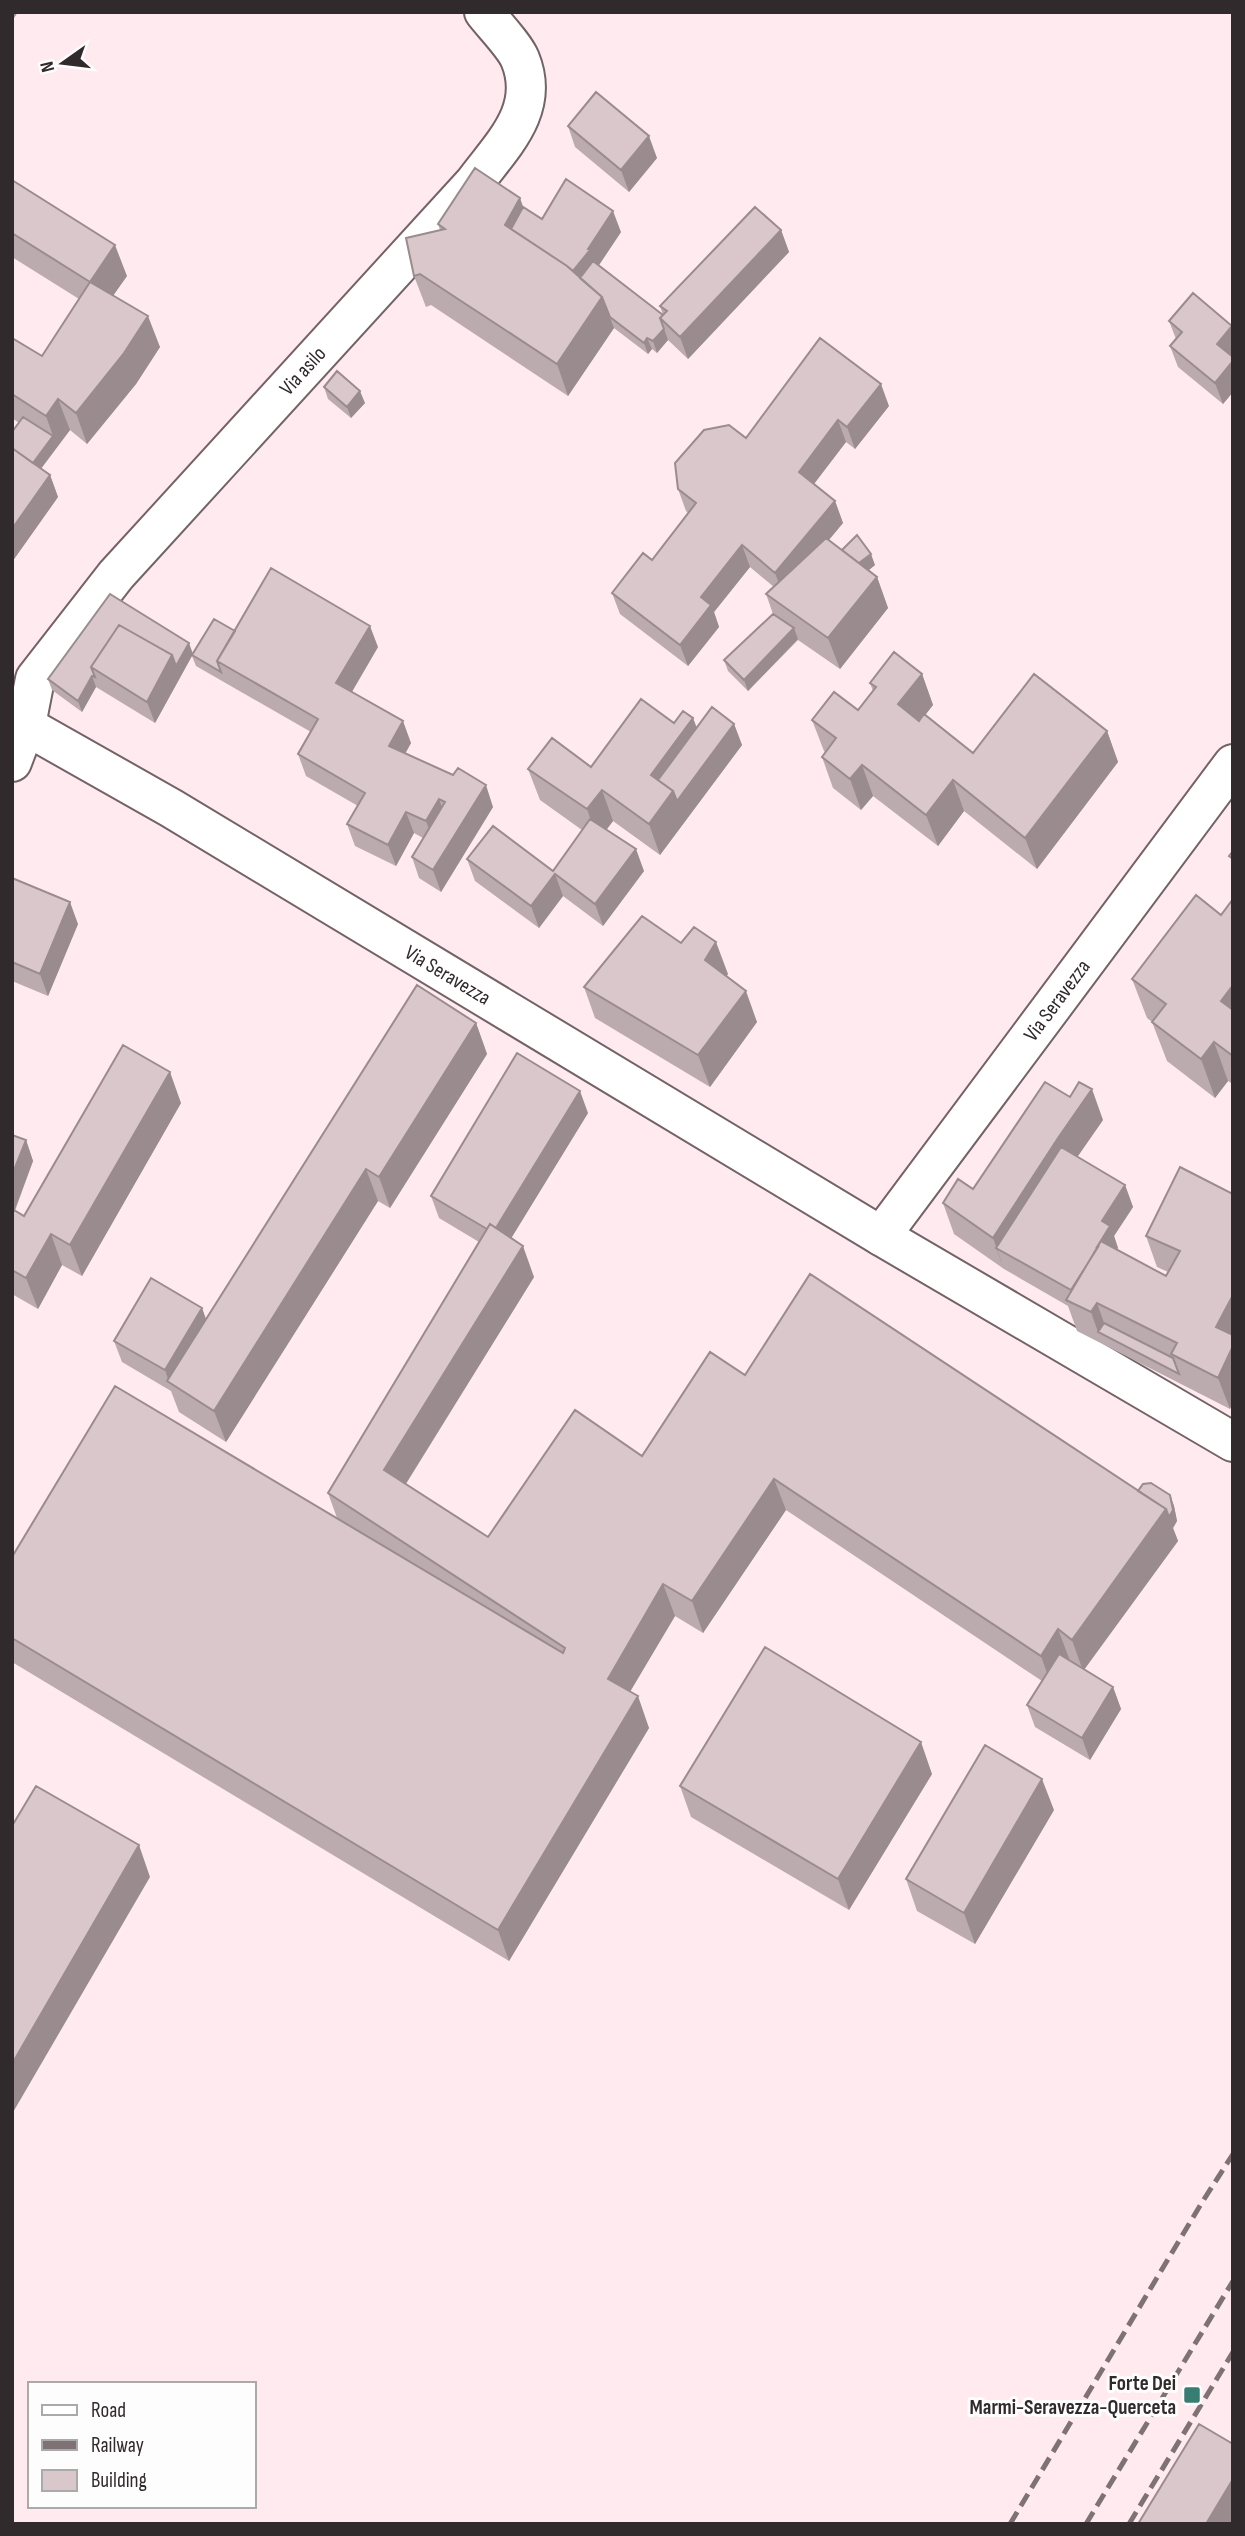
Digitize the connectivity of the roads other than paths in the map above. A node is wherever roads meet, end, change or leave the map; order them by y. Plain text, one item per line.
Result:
1 (484, 12) edge
2 (19, 722) edge
3 (12, 762) edge
4 (1233, 764) edge
5 (881, 1236) junction
6 (1233, 1442) edge

1 - 2 street, Via asilo
2 - 3 street, Via asilo
2 - 5 street, Via Seravezza
4 - 5 street, Via Seravezza
5 - 6 street, Via Seravezza

